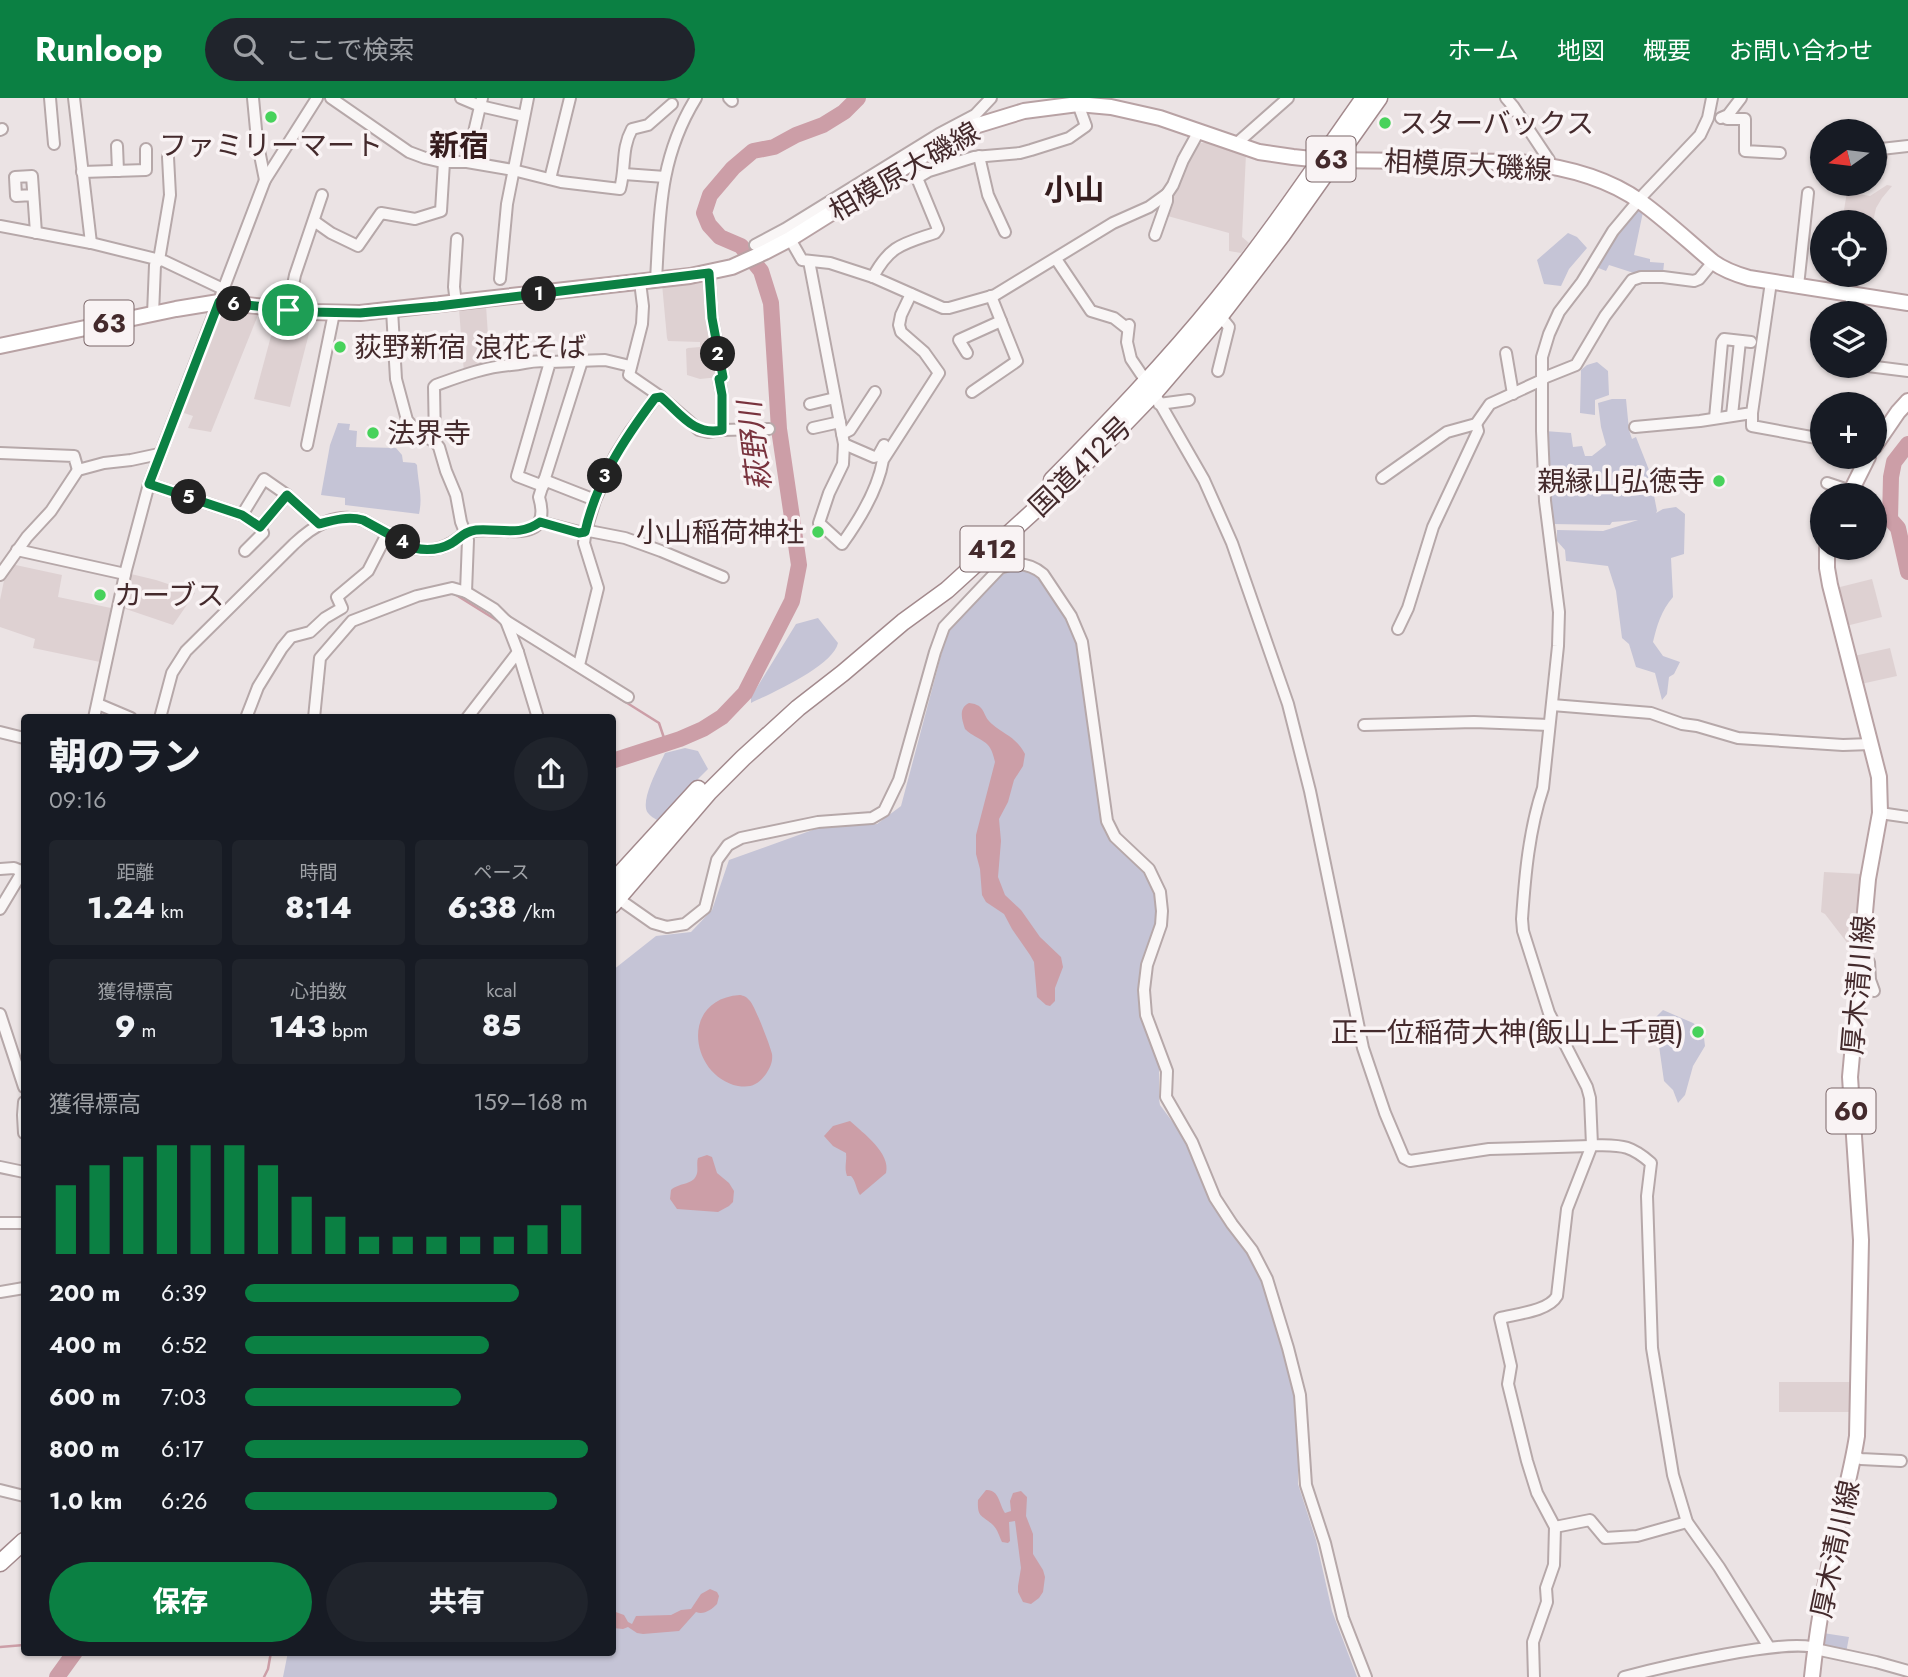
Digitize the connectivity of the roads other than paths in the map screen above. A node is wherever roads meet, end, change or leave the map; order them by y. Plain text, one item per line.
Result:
1 (50, 98) edge
2 (74, 98) edge
3 (253, 98) edge
4 (317, 98) edge
5 (331, 98) edge
6 (461, 98) edge
7 (528, 98) edge
8 (570, 98) edge
9 (696, 98) edge
10 (990, 98) edge
11 (1288, 98) edge
12 (1364, 98) edge
13 (1379, 98) edge
14 (1506, 98) edge
15 (1712, 98) edge
16 (1741, 98) edge
17 (669, 101) edge
18 (481, 102) edge
19 (1073, 102) edge
20 (686, 115) junction
21 (524, 116) junction
22 (1725, 117) junction
23 (1708, 118) junction
24 (1199, 131) junction
25 (941, 139) junction
26 (54, 144) dead end
27 (1236, 144) junction
28 (1908, 146) edge
29 (1887, 148) edge
30 (115, 151) dead end
31 (1780, 153) dead end
32 (147, 154) dead end
33 (979, 156) junction
34 (168, 157) dead end
35 (1329, 159) junction
36 (444, 162) junction
37 (467, 162) junction
38 (953, 162) junction
39 (1550, 165) junction
40 (513, 170) junction
41 (118, 171) junction
42 (82, 172) junction
43 (624, 174) junction
44 (665, 177) junction
45 (550, 179) junction
46 (265, 180) junction
47 (1808, 193) dead end
48 (1167, 194) junction
49 (33, 195) dead end
50 (322, 195) dead end
51 (1640, 201) junction
52 (314, 221) junction
53 (0, 226) edge
54 (1005, 232) dead end
55 (36, 233) junction
56 (1155, 235) dead end
57 (790, 239) junction
58 (91, 243) junction
59 (454, 243) dead end
60 (760, 248) junction
61 (1056, 259) junction
62 (159, 260) junction
63 (809, 261) junction
64 (1713, 262) junction
65 (709, 273) junction
66 (873, 277) junction
67 (500, 279) dead end
68 (656, 280) junction
69 (640, 282) junction
70 (1771, 282) junction
71 (1798, 286) junction
72 (1852, 294) junction
73 (911, 295) junction
74 (221, 296) junction
75 (991, 296) junction
76 (1851, 301) edge
77 (456, 303) junction
78 (1908, 303) edge
79 (288, 310) junction
80 (392, 310) junction
81 (334, 313) junction
82 (153, 314) junction
83 (1220, 316) junction
84 (1001, 321) junction
85 (0, 346) edge
86 (1506, 353) dead end
87 (967, 354) dead end
88 (582, 361) junction
89 (550, 362) junction
90 (630, 366) junction
91 (1887, 369) edge
92 (1218, 371) dead end
93 (1908, 372) edge
94 (1542, 380) junction
95 (875, 392) dead end
96 (972, 392) dead end
97 (1153, 393) junction
98 (1513, 394) junction
99 (661, 397) junction
100 (835, 398) junction
101 (1189, 400) dead end
102 (1908, 401) edge
103 (810, 404) dead end
104 (1752, 413) junction
105 (1732, 415) junction
106 (1715, 418) junction
107 (1476, 424) junction
108 (897, 425) dead end
109 (1635, 427) dead end
110 (813, 428) dead end
111 (1887, 428) edge
112 (769, 429) dead end
113 (722, 430) junction
114 (842, 433) junction
115 (1810, 437) edge
116 (435, 442) junction
117 (307, 445) dead end
118 (0, 453) edge
119 (159, 454) junction
120 (78, 470) junction
121 (1382, 478) dead end
122 (543, 483) junction
123 (149, 484) junction
124 (287, 495) junction
125 (595, 500) junction
126 (242, 515) junction
127 (540, 522) junction
128 (319, 524) junction
129 (260, 527) junction
130 (585, 532) junction
131 (465, 533) junction
132 (387, 534) junction
133 (17, 550) junction
134 (245, 551) dead end
135 (1827, 560) edge
136 (125, 574) junction
137 (0, 575) edge
138 (723, 577) dead end
139 (466, 592) junction
140 (506, 621) junction
141 (1398, 629) dead end
142 (518, 652) junction
143 (579, 665) junction
144 (628, 697) dead end
145 (97, 705) junction
146 (1552, 705) junction
147 (95, 714) edge
148 (121, 714) edge
149 (161, 714) edge
150 (248, 714) edge
151 (314, 714) edge
152 (470, 714) edge
153 (537, 714) edge
154 (1364, 725) dead end
155 (1549, 725) junction
156 (0, 732) edge
157 (21, 737) edge
158 (1871, 744) junction
159 (1884, 813) junction
160 (1908, 817) edge
161 (0, 869) edge
162 (21, 869) edge
163 (21, 875) edge
164 (616, 892) edge
165 (616, 896) edge
166 (0, 909) edge
167 (1861, 957) junction
168 (1874, 989) dead end
169 (0, 1014) edge
170 (21, 1078) edge
171 (1591, 1146) junction
172 (0, 1167) edge
173 (21, 1171) edge
174 (0, 1223) edge
175 (21, 1223) edge
176 (21, 1288) edge
177 (0, 1292) edge
178 (1854, 1455) junction
179 (1901, 1461) dead end
180 (0, 1490) edge
181 (21, 1495) edge
182 (1687, 1522) junction
183 (1555, 1527) junction
184 (21, 1531) edge
185 (21, 1544) edge
186 (0, 1550) edge
187 (0, 1563) edge
188 (1769, 1647) junction
189 (1815, 1647) junction
190 (1908, 1671) edge
191 (1366, 1677) edge
192 (1534, 1677) edge
193 (1624, 1677) edge
194 (1812, 1677) edge

1 - 26 street
2 - 42 street
3 - 46 street
4 - 46 street
5 - 36 street
6 - 18 street
7 - 21 street
8 - 45 street
9 - 20 street
10 - 25 street
11 - 27 street
12 - 35 highway, 国道412号 / 412
13 - 35 highway, 国道412号 / 412
14 - 39 street
15 - 23 street
16 - 22 street
17 - 20 street
17 - 43 street
18 - 21 street
18 - 37 street
19 - 24 main road, 相模原大磯線 / 63
19 - 25 main road, 相模原大磯線 / 63
19 - 33 street
20 - 44 street
21 - 40 street
22 - 23 street
22 - 31 street
23 - 51 street
24 - 27 main road, 相模原大磯線 / 63
24 - 48 street
25 - 38 street
25 - 57 main road, 相模原大磯線 / 63
25 - 60 street
27 - 35 main road, 相模原大磯線 / 63
28 - 29 street
30 - 41 street
32 - 41 street
33 - 38 street
33 - 54 street
34 - 62 street
35 - 39 main road, 相模原大磯線 / 63
35 - 83 highway, 国道412号 / 412
35 - 97 highway, 国道412号 / 412
36 - 37 street
36 - 52 street
37 - 40 street
38 - 66 street
39 - 51 main road, 相模原大磯線 / 63
40 - 45 street
40 - 67 street
41 - 42 street
42 - 58 street
43 - 44 street
43 - 45 street
44 - 68 street
46 - 74 street
47 - 71 street
48 - 56 street
48 - 61 street
49 - 55 street
50 - 52 street
51 - 64 main road, 相模原大磯線 / 63
51 - 94 street
52 - 79 street
53 - 55 street
55 - 58 street
57 - 60 main road, 相模原大磯線 / 63
57 - 63 street
58 - 62 street
59 - 77 street
60 - 65 main road, 相模原大磯線 / 63
61 - 75 street
61 - 97 street
62 - 74 street
62 - 82 street
63 - 66 street
63 - 100 street
64 - 70 main road, 相模原大磯線 / 63
64 - 94 street
65 - 68 main road, 相模原大磯線 / 63
65 - 113 street
66 - 73 street
68 - 69 main road, 相模原大磯線 / 63
69 - 77 main road, 相模原大磯線 / 63
69 - 90 street
70 - 71 main road, 相模原大磯線 / 63
70 - 104 street
71 - 72 main road, 相模原大磯線 / 63
72 - 76 street
72 - 78 main road, 相模原大磯線 / 63
73 - 75 street
73 - 114 street
74 - 79 main road, 相模原大磯線 / 63
74 - 82 main road, 相模原大磯線 / 63
74 - 119 street
75 - 84 street
77 - 80 main road, 相模原大磯線 / 63
79 - 81 main road, 相模原大磯線 / 63
80 - 81 main road, 相模原大磯線 / 63
80 - 116 street
81 - 117 street
82 - 85 main road, 相模原大磯線 / 63
83 - 92 street
83 - 97 highway, 国道412号 / 412
84 - 87 street
84 - 96 street
86 - 98 street
88 - 89 street
88 - 90 street
88 - 122 street
89 - 116 street
89 - 122 street
90 - 99 street
91 - 93 street
94 - 98 street
94 - 146 street
95 - 114 street
97 - 101 street
97 - 164 highway, 国道412号 / 412
97 - 171 street
98 - 107 street
99 - 113 street
99 - 125 street
100 - 103 street
100 - 114 street
102 - 111 main road
104 - 105 street
104 - 115 street
105 - 106 street
105 - 106 street
106 - 109 street
107 - 121 street
107 - 141 street
108 - 114 street
110 - 114 street
112 - 113 street
116 - 131 street
118 - 120 street
119 - 120 street
119 - 123 street
120 - 133 street
122 - 125 street
122 - 127 street
123 - 126 street
123 - 136 street
124 - 126 street
124 - 128 street
124 - 129 street
125 - 130 street
126 - 129 street
127 - 130 street
127 - 131 street
128 - 132 street
128 - 149 street
129 - 134 street
130 - 138 street
130 - 143 street
131 - 132 street
131 - 139 street
132 - 150 street
133 - 136 street
133 - 137 street
135 - 158 main road, 厚木清川線 / 60
136 - 145 street
139 - 140 street
139 - 151 street
140 - 142 street
140 - 143 street
142 - 152 street
142 - 153 street
143 - 144 street
145 - 147 street
145 - 148 street
146 - 155 street
146 - 158 street
154 - 155 street
155 - 171 street
156 - 157 street
158 - 159 main road, 厚木清川線 / 60
159 - 160 street
159 - 167 main road, 厚木清川線 / 60
161 - 162 street
163 - 166 street
165 - 191 street
167 - 168 street
167 - 178 main road, 厚木清川線 / 60
169 - 170 street
171 - 182 street
171 - 183 street
172 - 173 street
174 - 175 street
176 - 177 street
178 - 179 street
178 - 189 main road, 厚木清川線 / 60
180 - 181 street
182 - 183 street
182 - 188 street
183 - 192 street
184 - 186 highway
185 - 187 highway
188 - 189 street
188 - 193 street
189 - 190 street
189 - 194 main road, 厚木清川線 / 60

